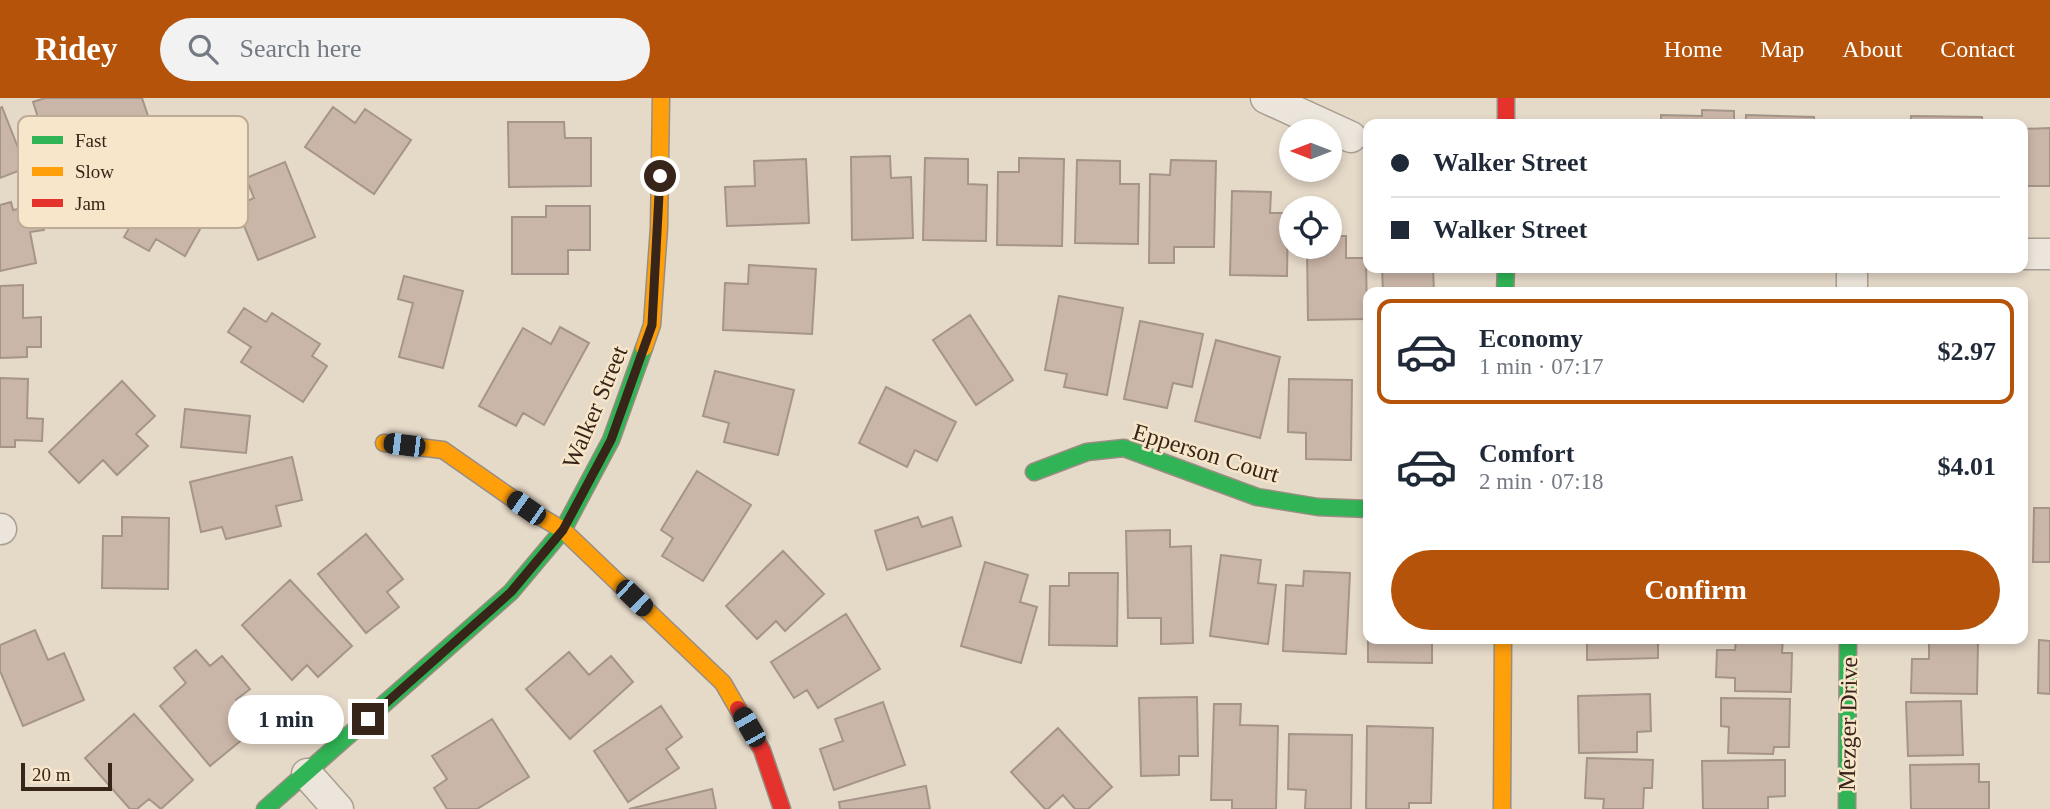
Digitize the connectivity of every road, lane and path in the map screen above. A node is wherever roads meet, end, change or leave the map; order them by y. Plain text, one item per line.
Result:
1 (661, 98) edge
2 (1266, 98) edge
3 (1506, 98) edge
4 (1506, 119) edge
5 (1351, 136) dead end
6 (2028, 254) edge
7 (2050, 254) edge
8 (384, 443) dead end
9 (1034, 472) dead end
10 (1363, 509) edge
11 (563, 530) junction
12 (1503, 644) edge
13 (1848, 644) edge
14 (307, 774) junction
15 (265, 809) edge
16 (338, 809) edge
17 (782, 809) edge
18 (1502, 809) edge
19 (1847, 809) edge

1 - 11 street, Walker Street
2 - 5 street
3 - 4 street
6 - 7 street
8 - 11 street
9 - 10 street, Epperson Court
11 - 14 street, Walker Street
11 - 17 street
12 - 18 street
13 - 19 street, Mezger Drive
14 - 15 street, Walker Street
14 - 16 street

